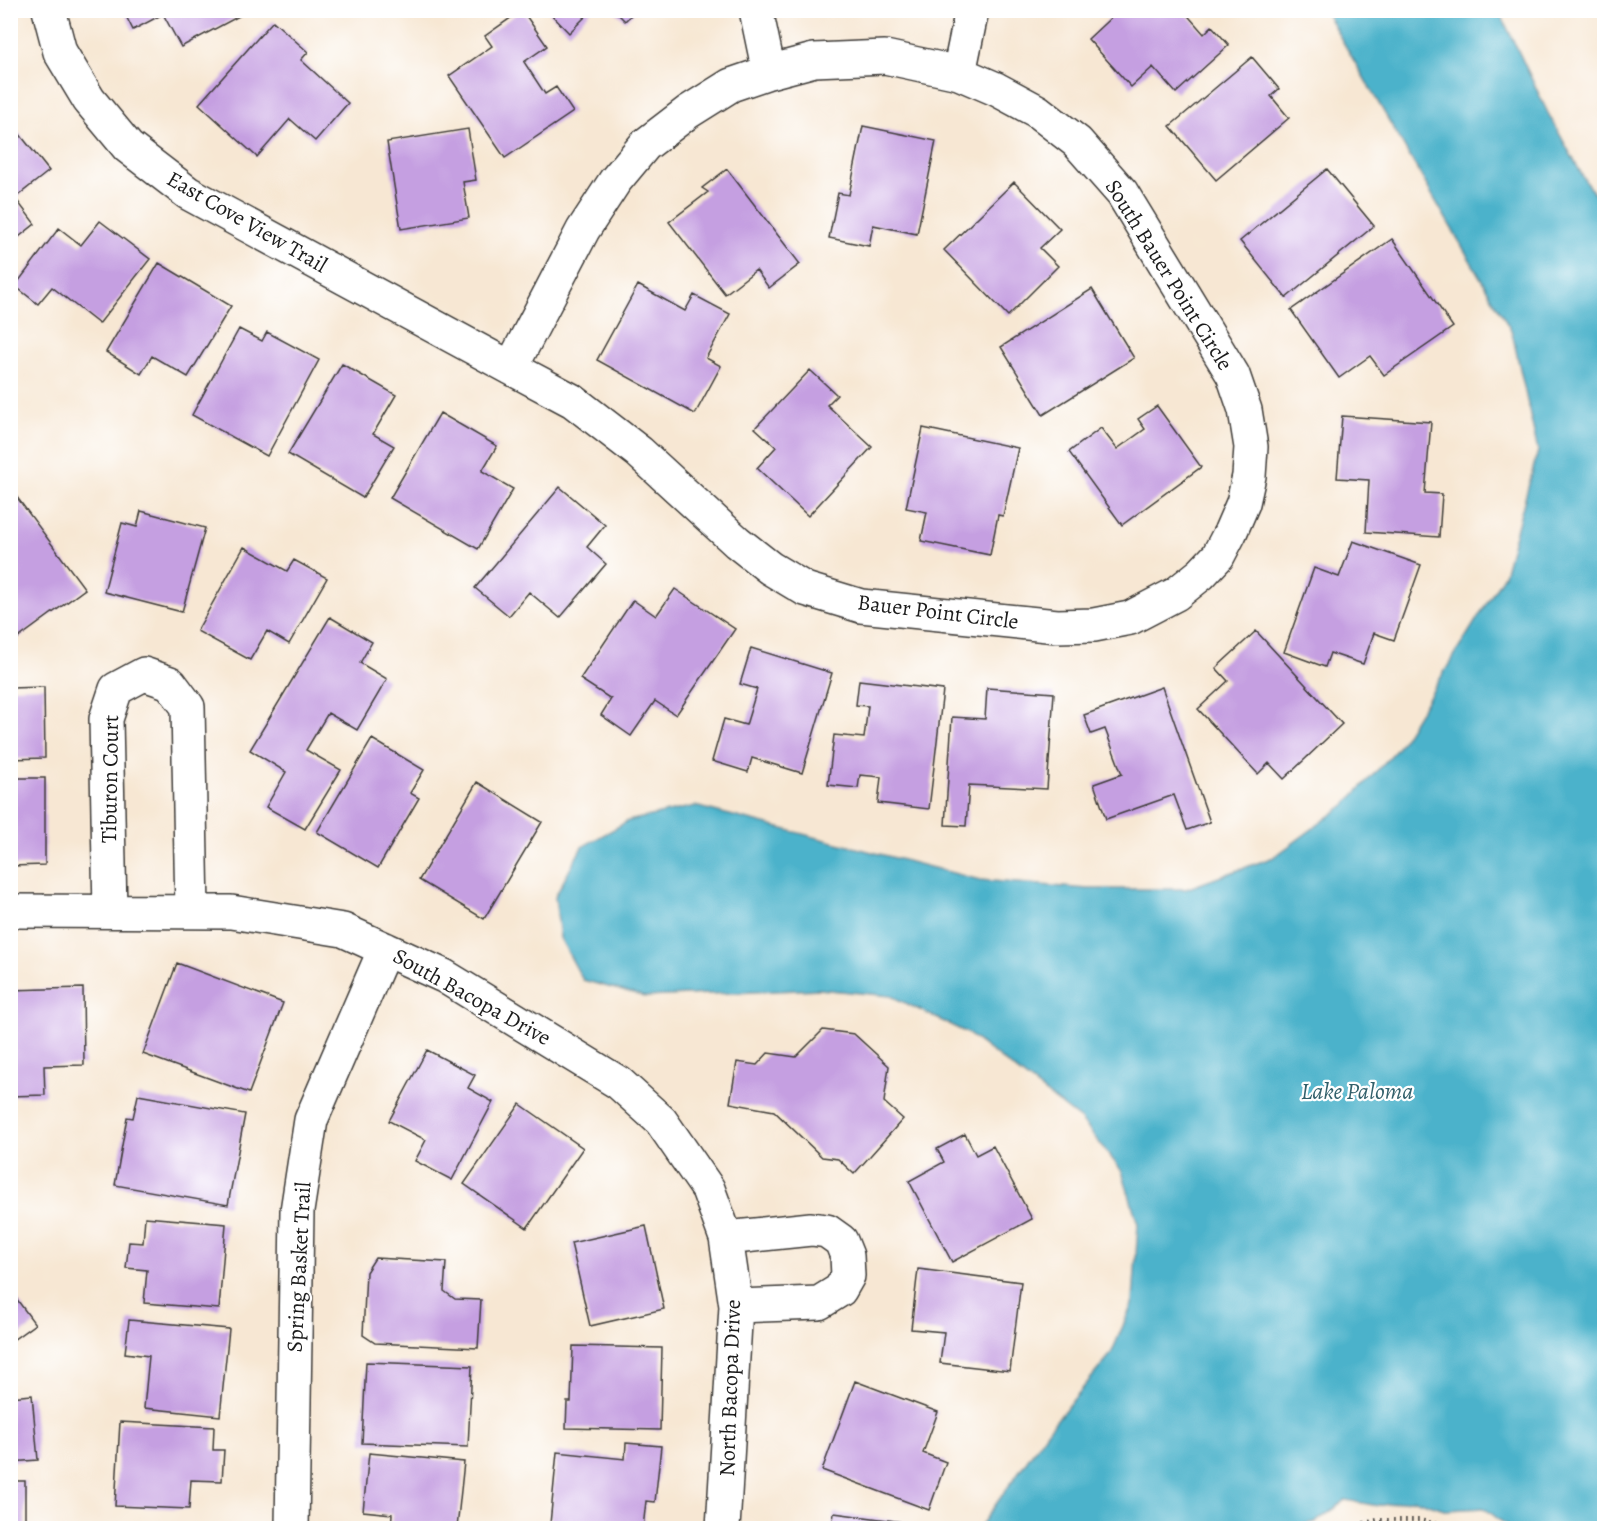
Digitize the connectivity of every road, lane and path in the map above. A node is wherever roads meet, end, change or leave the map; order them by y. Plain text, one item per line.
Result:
1 (49, 10) edge
2 (756, 10) edge
3 (972, 10) edge
4 (769, 72) junction
5 (959, 73) junction
6 (511, 368) junction
7 (1243, 503) joint
8 (10, 911) edge
9 (110, 911) junction
10 (192, 911) junction
11 (385, 949) junction
12 (661, 1121) joint
13 (726, 1238) junction
14 (736, 1306) junction
15 (292, 1528) edge
16 (723, 1528) edge
17 (1340, 1528) edge
18 (1460, 1528) edge

1 - 6 street, East Cove View Trail
2 - 4 street
3 - 5 street
4 - 5 street, South Bauer Point Circle
4 - 6 street, South Bauer Point Circle
5 - 7 street, South Bauer Point Circle
6 - 7 street, Bauer Point Circle
8 - 9 street, South Bacopa Drive
9 - 10 street, South Bacopa Drive
9 - 10 street, Tiburon Court
10 - 11 street, South Bacopa Drive
11 - 12 street, South Bacopa Drive
11 - 15 street, Spring Basket Trail
12 - 13 street, North Bacopa Drive
13 - 14 street, North Bacopa Drive
13 - 14 street
14 - 16 street, North Bacopa Drive
17 - 18 path

